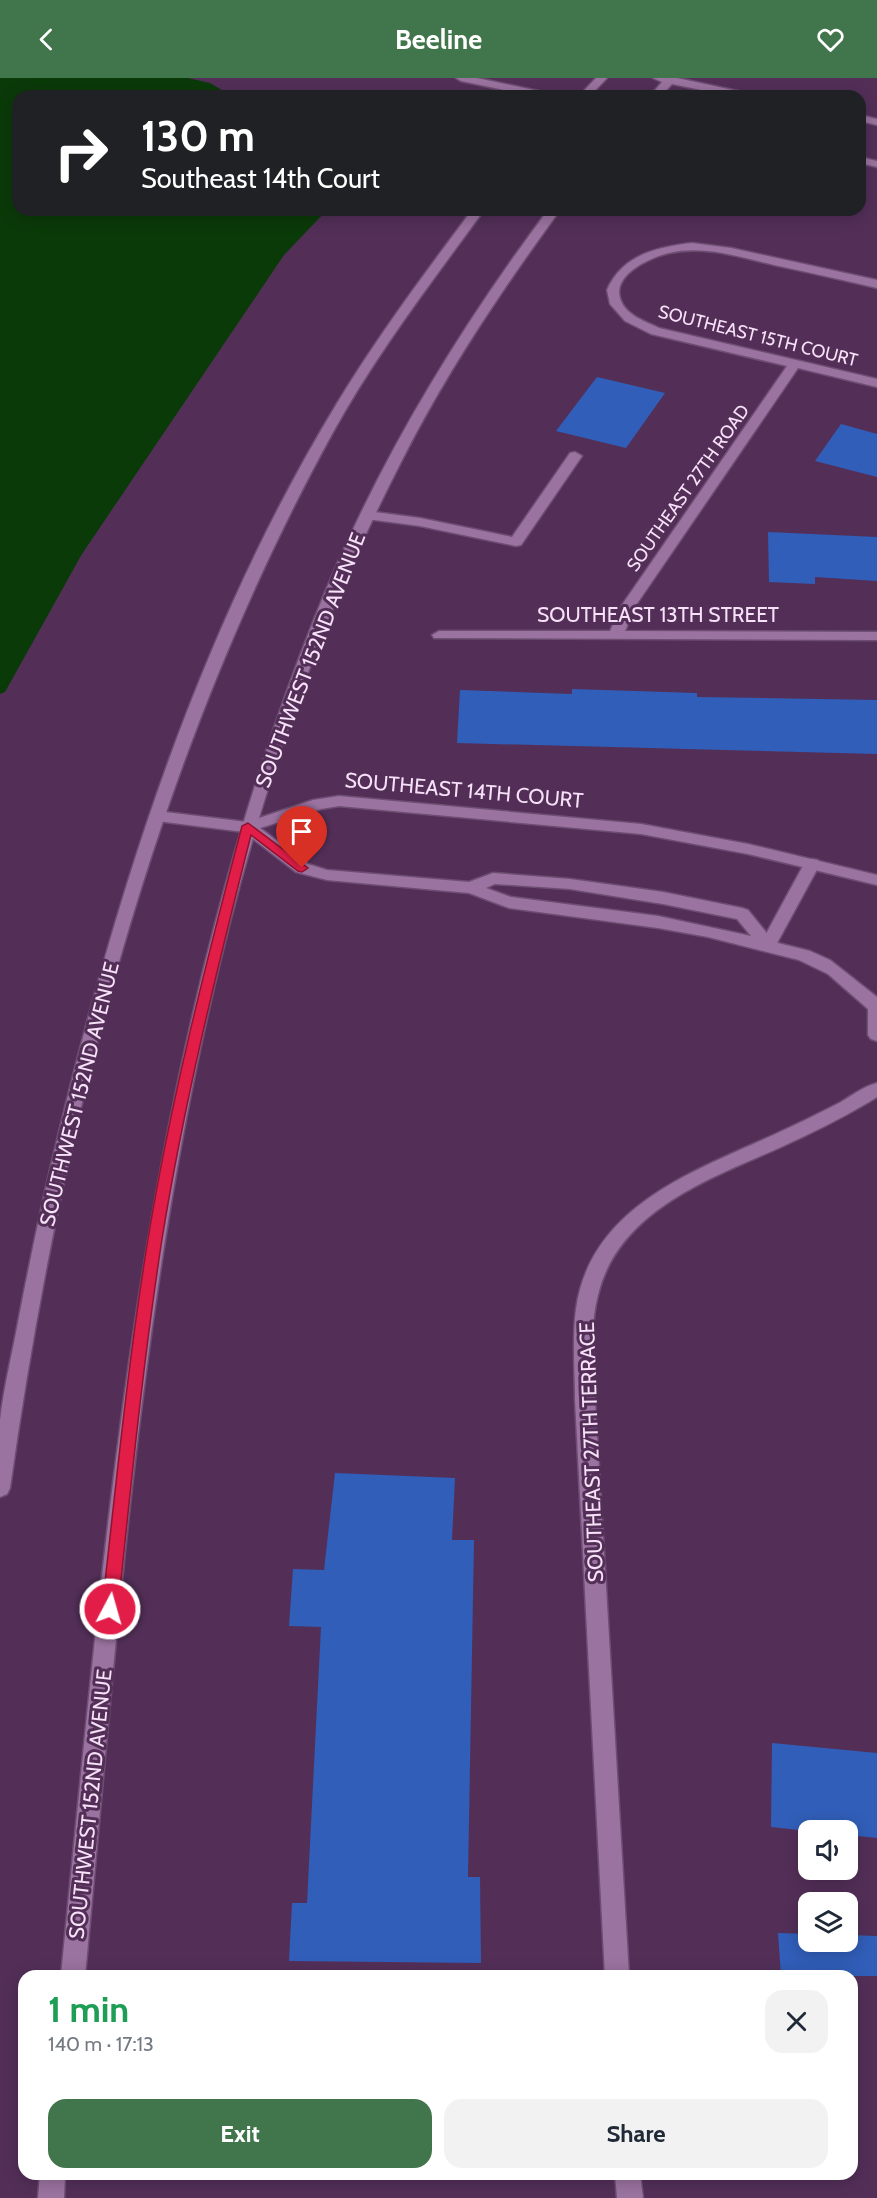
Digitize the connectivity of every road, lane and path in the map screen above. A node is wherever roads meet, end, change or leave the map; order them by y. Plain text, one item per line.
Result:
1 (461, 78) edge
2 (602, 78) edge
3 (658, 78) edge
4 (671, 79) edge
5 (519, 90) edge
6 (590, 90) edge
7 (661, 90) edge
8 (720, 90) edge
9 (474, 216) edge
10 (550, 216) edge
11 (877, 284) edge
12 (795, 364) junction
13 (877, 383) edge
14 (575, 456) dead end
15 (367, 514) junction
16 (439, 635) dead end
17 (616, 635) junction
18 (877, 636) edge
19 (157, 816) junction
20 (248, 826) junction
21 (812, 864) junction
22 (877, 880) edge
23 (471, 888) junction
24 (768, 945) junction
25 (877, 1005) edge
26 (877, 1035) edge
27 (877, 1089) edge
28 (0, 1488) edge
29 (74, 1970) edge
30 (617, 1970) edge
31 (52, 2180) edge
32 (628, 2180) edge
33 (51, 2198) edge
34 (630, 2198) edge

1 - 5 street
2 - 6 street
3 - 4 street
4 - 7 street
4 - 8 street
9 - 19 street, SOUTHWEST 152ND AVENUE
10 - 15 street, SOUTHWEST 152ND AVENUE
11 - 12 street, SOUTHEAST 15TH COURT
12 - 13 street, SOUTHEAST 15TH COURT
12 - 17 street, SOUTHEAST 27TH ROAD
14 - 15 street
15 - 20 street, SOUTHWEST 152ND AVENUE
16 - 17 street, SOUTHEAST 13TH STREET
17 - 18 street, SOUTHEAST 13TH STREET
19 - 20 street
19 - 28 street, SOUTHWEST 152ND AVENUE
20 - 21 street, SOUTHEAST 14TH COURT
20 - 23 street
20 - 29 street, SOUTHWEST 152ND AVENUE
21 - 22 street, SOUTHEAST 14TH COURT
21 - 24 street
23 - 24 street
23 - 24 street
24 - 25 street
25 - 26 street
27 - 30 street, SOUTHEAST 27TH TERRACE
31 - 33 street
32 - 34 street

